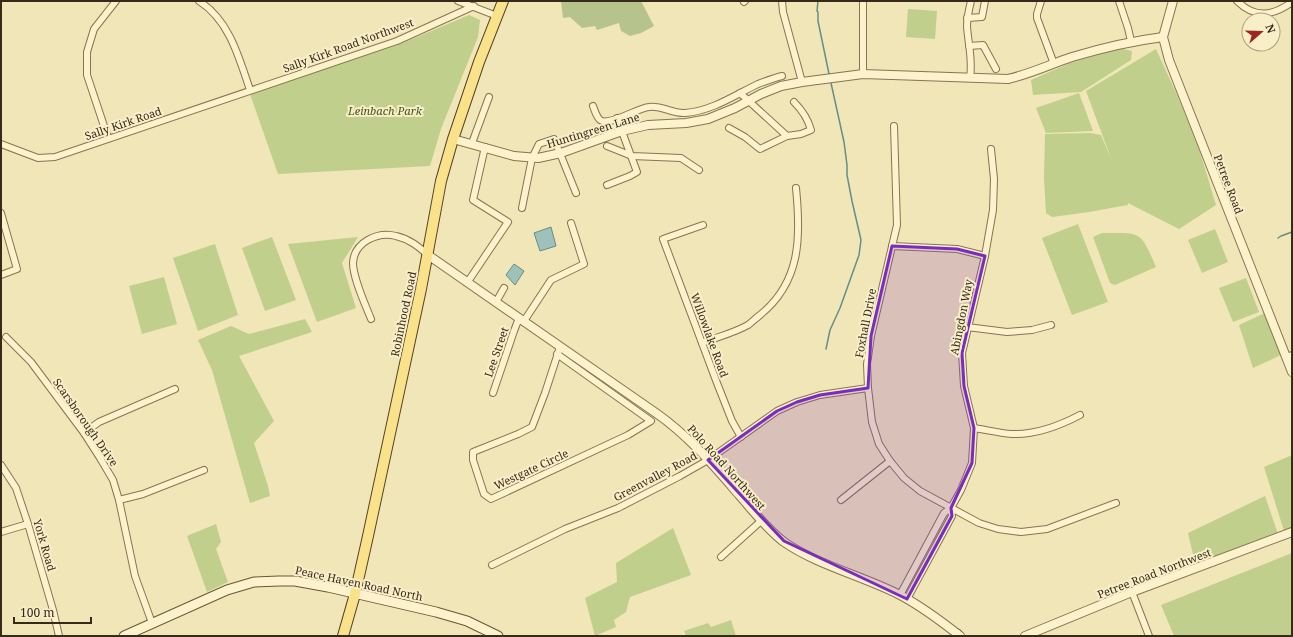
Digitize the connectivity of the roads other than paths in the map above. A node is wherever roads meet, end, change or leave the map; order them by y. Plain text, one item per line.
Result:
1 (116, 1) edge
2 (199, 1) edge
3 (458, 1) edge
4 (503, 1) edge
5 (782, 1) edge
6 (863, 1) edge
7 (971, 1) edge
8 (985, 1) edge
9 (1041, 1) edge
10 (1119, 1) edge
11 (1172, 1) edge
12 (1237, 1) edge
13 (1292, 2) edge
14 (474, 6) junction
15 (497, 16) junction
16 (967, 18) junction
17 (1163, 37) junction
18 (1131, 41) junction
19 (969, 46) junction
20 (1054, 64) junction
21 (996, 69) dead end
22 (863, 74) junction
23 (782, 76) dead end
24 (970, 77) junction
25 (802, 82) junction
26 (250, 90) junction
27 (740, 93) junction
28 (489, 97) dead end
29 (748, 100) junction
30 (794, 102) dead end
31 (593, 106) dead end
32 (617, 118) junction
33 (894, 126) dead end
34 (730, 128) dead end
35 (622, 131) junction
36 (786, 136) junction
37 (108, 138) junction
38 (453, 139) junction
39 (472, 143) junction
40 (1, 144) edge
41 (607, 146) dead end
42 (485, 147) junction
43 (991, 149) dead end
44 (561, 154) junction
45 (632, 156) junction
46 (532, 158) junction
47 (699, 170) dead end
48 (607, 185) dead end
49 (796, 188) dead end
50 (576, 193) dead end
51 (522, 208) dead end
52 (1, 213) edge
53 (571, 223) dead end
54 (703, 225) dead end
55 (892, 246) junction
56 (428, 255) junction
57 (984, 256) junction
58 (1, 275) edge
59 (468, 283) junction
60 (504, 288) dead end
61 (496, 302) junction
62 (370, 319) dead end
63 (521, 320) junction
64 (1051, 325) dead end
65 (967, 327) junction
66 (6, 337) dead end
67 (702, 343) junction
68 (559, 350) junction
69 (1289, 356) edge
70 (1292, 372) edge
71 (868, 388) junction
72 (175, 389) dead end
73 (493, 393) dead end
74 (656, 413) junction
75 (1080, 415) dead end
76 (651, 421) junction
77 (974, 428) junction
78 (84, 433) junction
79 (741, 437) junction
80 (708, 460) junction
81 (890, 461) junction
82 (1, 465) edge
83 (204, 470) dead end
84 (119, 500) junction
85 (841, 500) dead end
86 (1116, 503) dead end
87 (951, 508) junction
88 (762, 521) junction
89 (28, 524) junction
90 (1, 532) edge
91 (1292, 532) edge
92 (721, 557) dead end
93 (492, 564) dead end
94 (1132, 592) junction
95 (355, 594) junction
96 (900, 595) junction
97 (907, 599) junction
98 (152, 623) junction
99 (958, 635) edge
100 (59, 636) edge
101 (124, 636) edge
102 (343, 636) edge
103 (498, 636) edge
104 (1025, 636) edge
105 (1149, 636) edge

1 - 37 street
2 - 26 street
3 - 14 street
4 - 15 main road, Robinhood Road
5 - 25 street
6 - 22 street
7 - 16 street
8 - 16 street
9 - 20 street
10 - 18 street
11 - 17 street, Petree Road
12 - 13 street
14 - 15 street
14 - 26 street, Sally Kirk Road Northwest
15 - 38 main road, Robinhood Road
16 - 19 street
17 - 18 street, Huntingreen Lane
17 - 69 street, Petree Road
18 - 20 street, Huntingreen Lane
19 - 21 street
19 - 24 street
20 - 24 street, Huntingreen Lane
22 - 24 street, Huntingreen Lane
22 - 25 street, Huntingreen Lane
23 - 27 street
25 - 29 street, Huntingreen Lane
26 - 37 street, Sally Kirk Road
27 - 29 street
27 - 32 street
28 - 39 street
29 - 35 street, Huntingreen Lane
29 - 36 street
30 - 36 street
31 - 32 street
32 - 35 street
33 - 55 street, Foxhall Drive
34 - 36 street
35 - 44 street, Huntingreen Lane
35 - 45 street
37 - 40 street, Sally Kirk Road
38 - 39 street, Huntingreen Lane
38 - 56 main road, Robinhood Road
39 - 42 street, Huntingreen Lane
41 - 45 street
42 - 46 street, Huntingreen Lane
42 - 59 street
43 - 57 street, Abingdon Way
44 - 46 street, Huntingreen Lane
44 - 46 street
44 - 50 street
45 - 47 street
45 - 48 street
46 - 51 street
49 - 67 street
52 - 58 street
53 - 63 street, Lee Street
54 - 67 street, Willowlake Road
55 - 57 street
55 - 71 street, Foxhall Drive
56 - 59 street, Polo Road Northwest
56 - 62 street
56 - 95 main road, Robinhood Road
57 - 65 street, Abingdon Way
59 - 61 street, Polo Road Northwest
60 - 61 street
61 - 63 street, Polo Road Northwest
63 - 68 street, Polo Road Northwest
63 - 73 street, Lee Street
64 - 65 street
65 - 77 street, Abingdon Way
66 - 78 street, Scarsborough Drive
67 - 79 street, Willowlake Road
68 - 74 street, Polo Road Northwest
68 - 76 street
68 - 76 street, Westgate Circle
69 - 70 street, Petree Road
71 - 79 street, Greenvalley Road
71 - 81 street, Foxhall Drive
72 - 78 street
74 - 76 street
74 - 80 street, Polo Road Northwest
75 - 77 street
77 - 87 street, Abingdon Way
78 - 84 street, Scarsborough Drive
79 - 80 street, Greenvalley Road
80 - 88 street, Polo Road Northwest
80 - 93 street, Greenvalley Road
81 - 85 street
81 - 87 street, Foxhall Drive
82 - 89 street, York Road
83 - 84 street
84 - 98 street, Scarsborough Drive
86 - 87 street, Foxhall Drive
87 - 96 street, Abingdon Way
87 - 97 street, Abingdon Way
88 - 92 street
88 - 96 street, Polo Road Northwest
89 - 90 street
89 - 100 street, York Road
91 - 94 street, Petree Road Northwest
94 - 104 street, Petree Road Northwest
94 - 105 street
95 - 98 main road, Peace Haven Road North
95 - 102 main road, Robinhood Road
95 - 103 main road, Peace Haven Road North
96 - 97 street, Polo Road Northwest
97 - 99 street, Polo Road Northwest
98 - 101 main road, Peace Haven Road North

